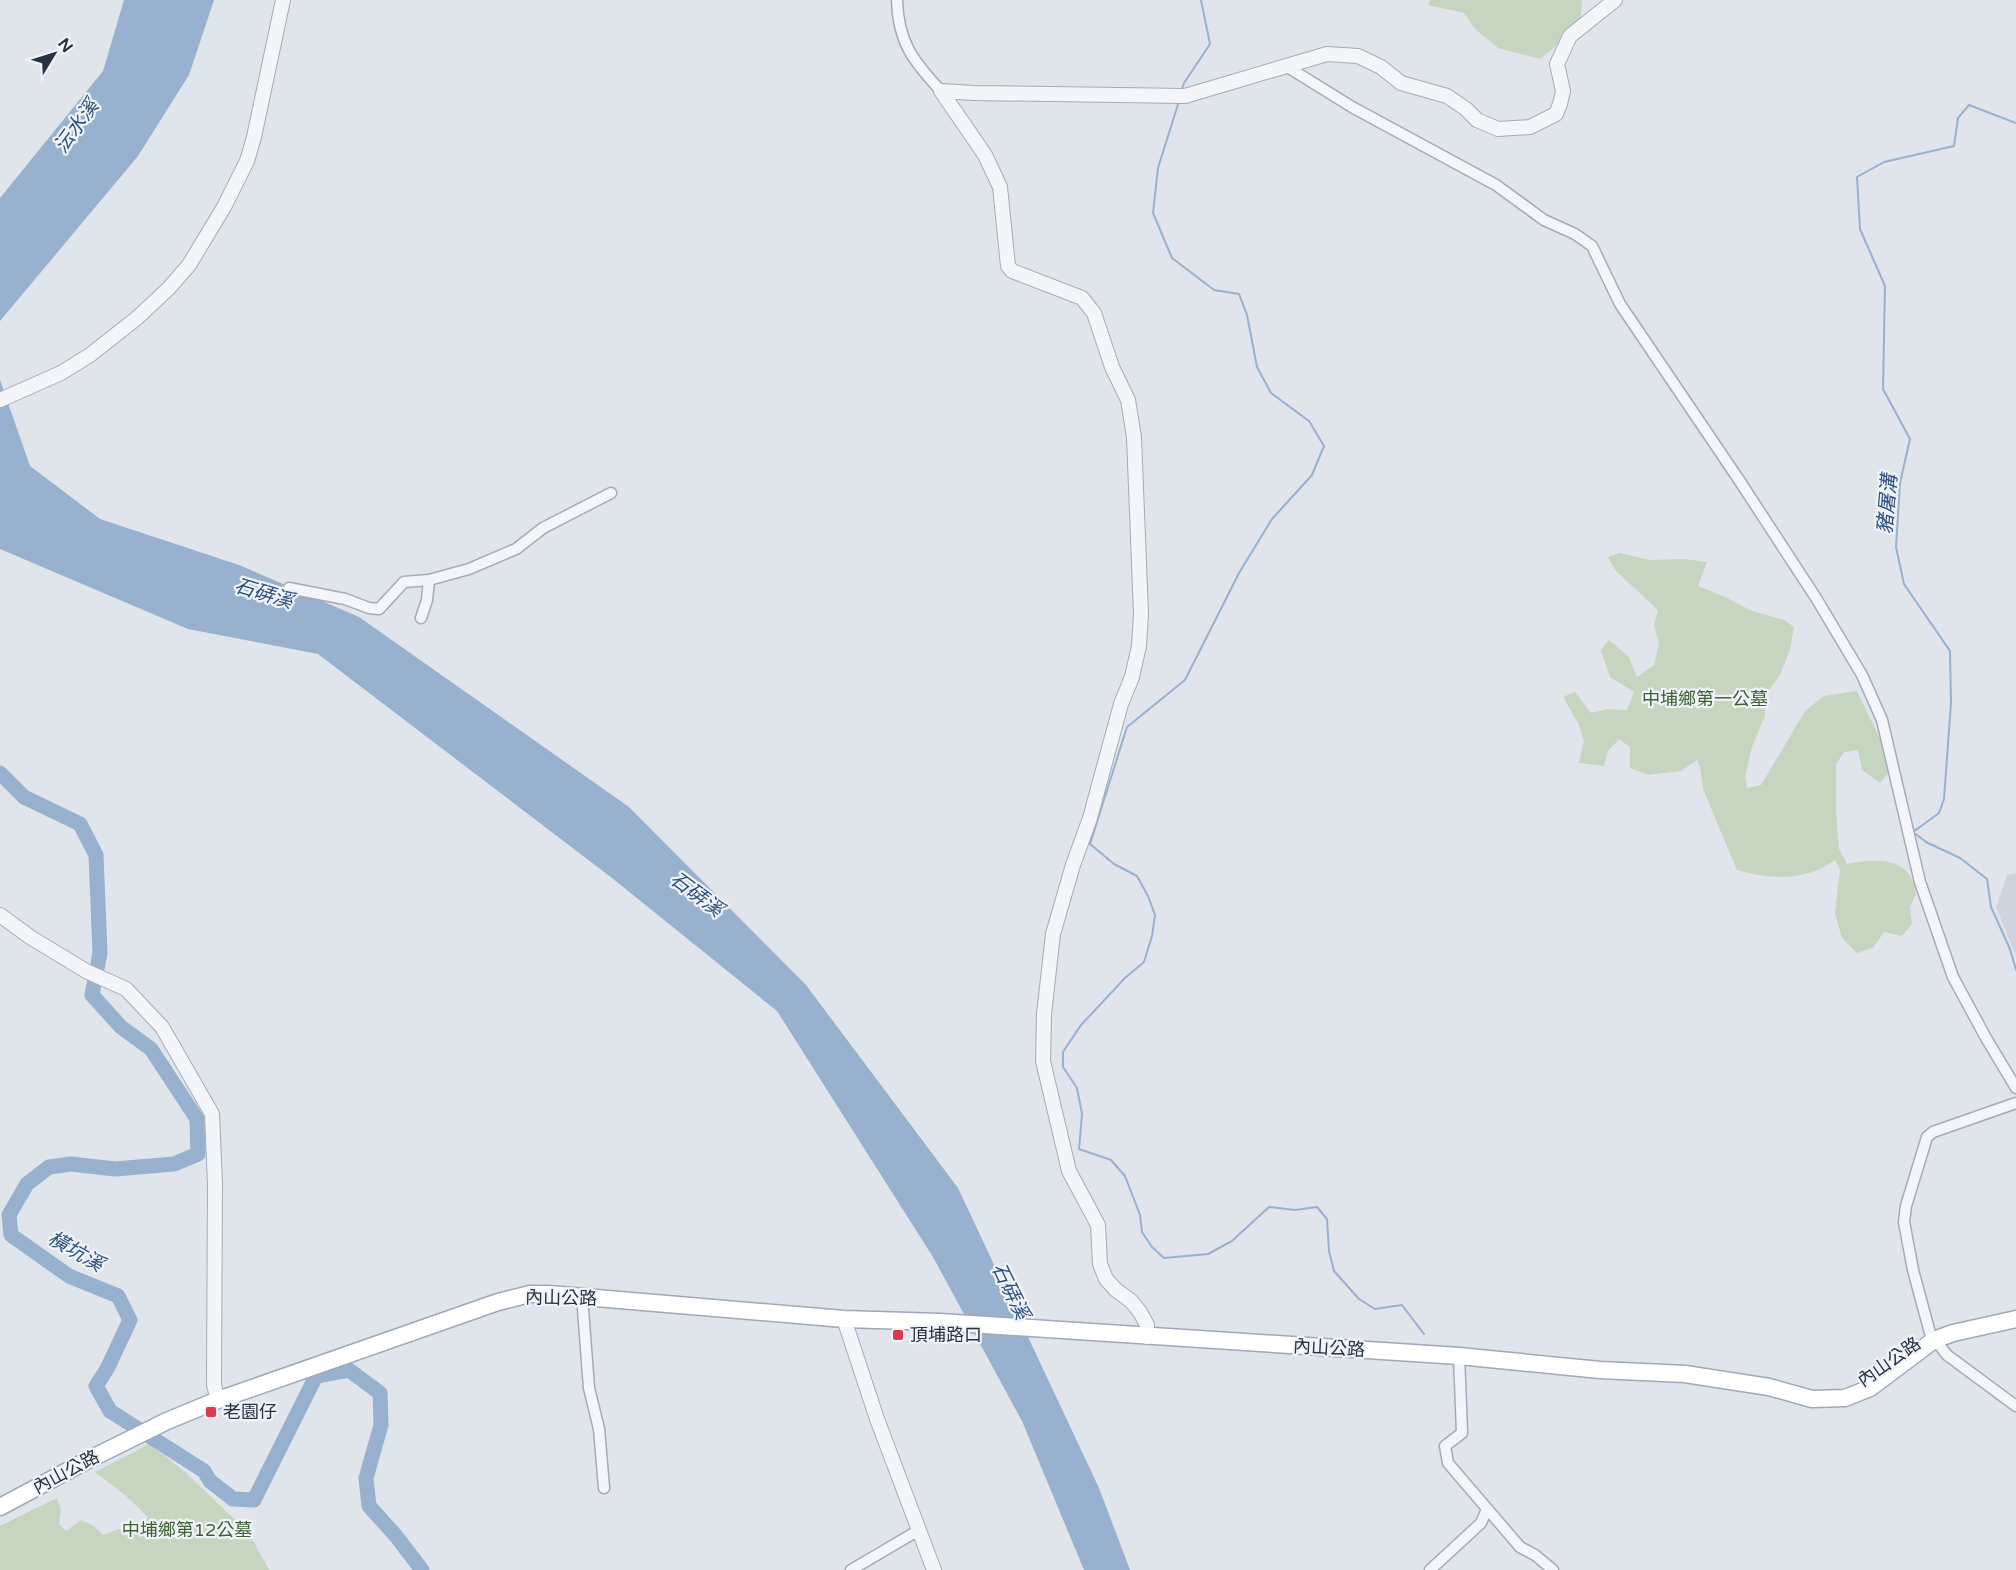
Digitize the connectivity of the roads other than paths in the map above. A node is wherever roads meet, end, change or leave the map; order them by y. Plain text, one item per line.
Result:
1 (283, 0) edge
2 (897, 0) edge
3 (1615, 0) edge
4 (1286, 66) junction
5 (941, 91) junction
6 (5, 397) edge
7 (611, 493) dead end
8 (429, 580) junction
9 (289, 588) dead end
10 (421, 618) dead end
11 (0, 915) edge
12 (2016, 1088) edge
13 (2016, 1103) edge
14 (582, 1296) junction
15 (2016, 1311) edge
16 (844, 1318) junction
17 (2016, 1319) edge
18 (1932, 1336) junction
19 (1147, 1337) junction
20 (1459, 1356) junction
21 (218, 1400) junction
22 (2016, 1406) edge
23 (603, 1488) dead end
24 (0, 1507) edge
25 (1487, 1509) junction
26 (919, 1530) junction
27 (851, 1570) edge
28 (934, 1570) edge
29 (1430, 1570) edge
30 (1553, 1570) edge

1 - 6 street
2 - 5 street
3 - 4 street
4 - 5 street
4 - 12 street
5 - 19 street
7 - 8 street
8 - 9 street
8 - 10 street
11 - 21 street
13 - 18 street
14 - 16 main road, 內山公路
14 - 21 main road, 內山公路
14 - 23 street
15 - 18 main road, 內山公路
16 - 19 main road, 內山公路
16 - 26 street
17 - 18 main road, 內山公路
18 - 20 main road, 內山公路
18 - 22 street
19 - 20 main road, 內山公路
20 - 25 street
21 - 24 main road, 內山公路
25 - 29 street
25 - 30 street
26 - 27 street
26 - 28 street

